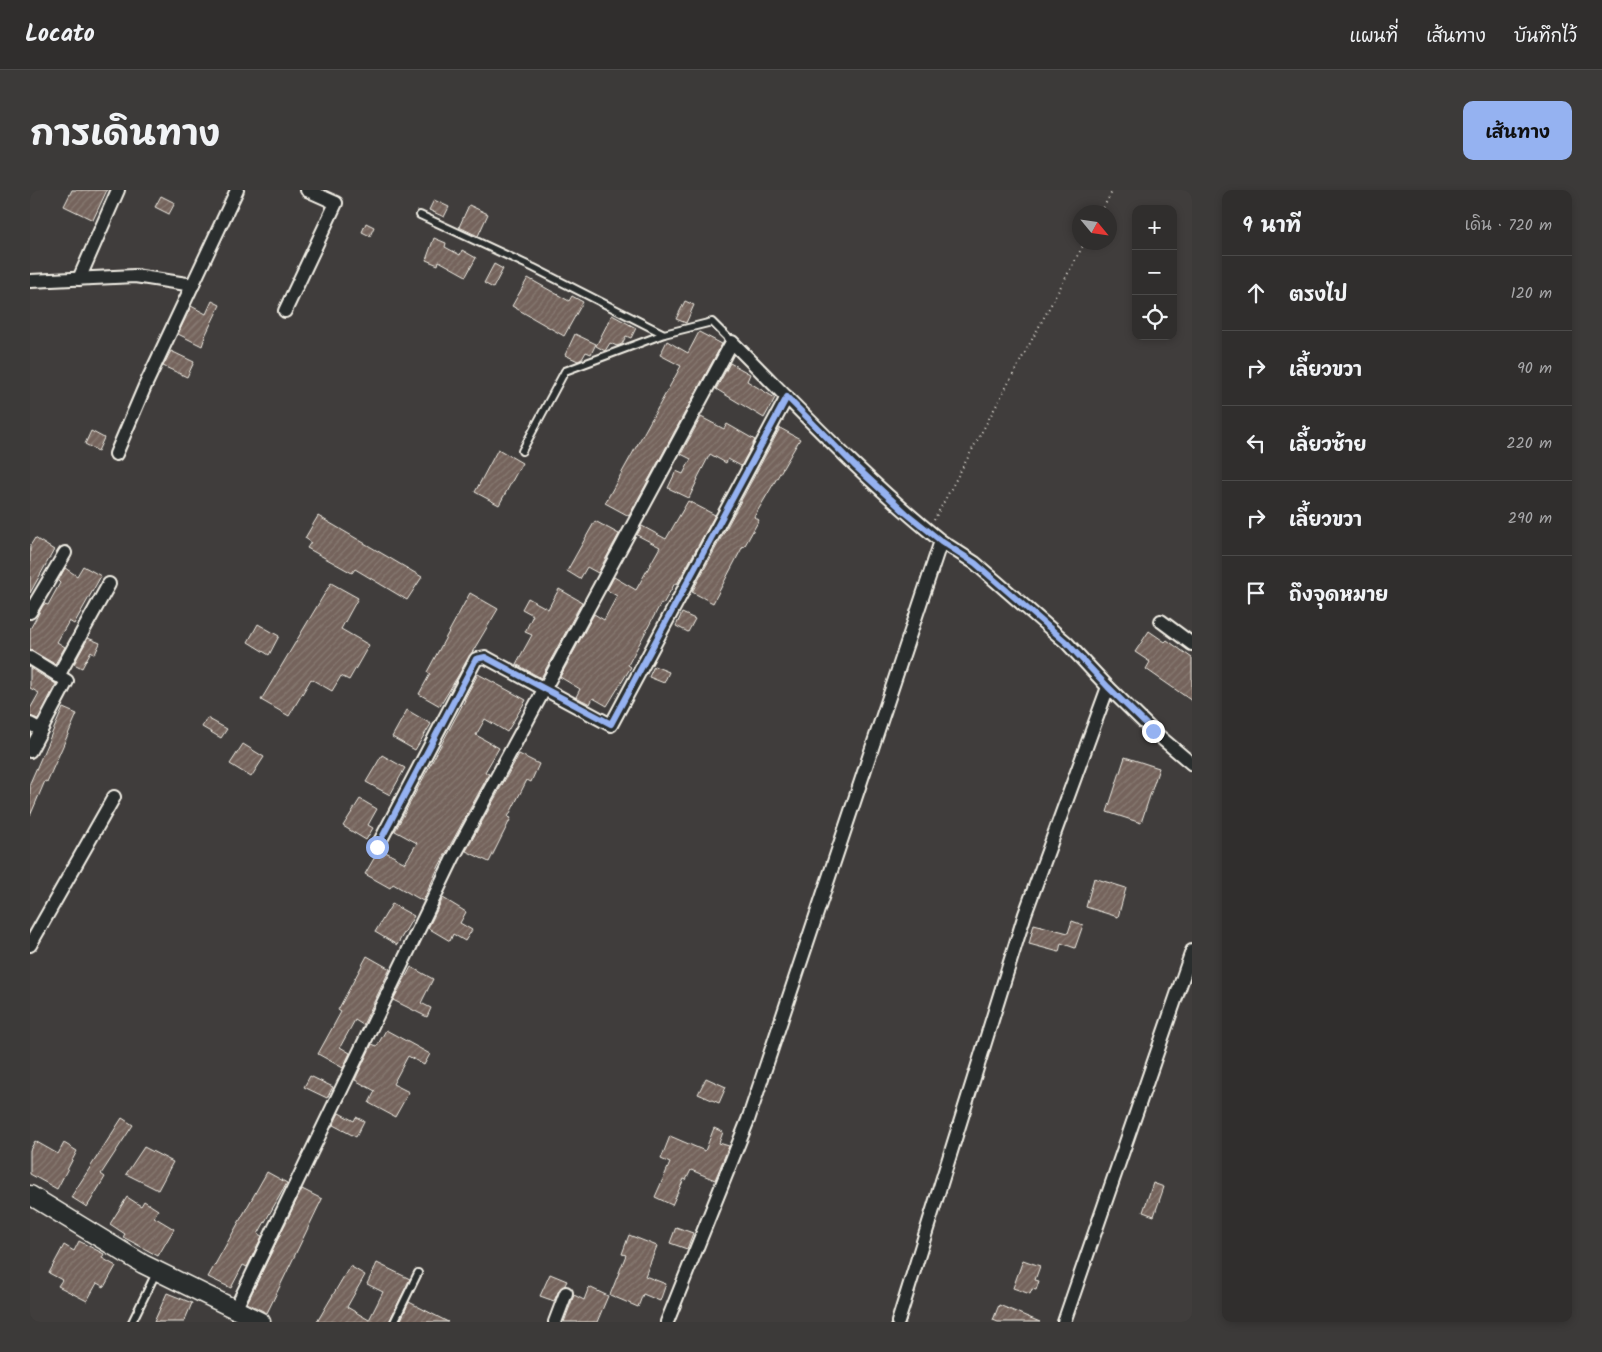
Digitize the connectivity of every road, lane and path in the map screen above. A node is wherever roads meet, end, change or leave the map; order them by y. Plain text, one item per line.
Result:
1 (118, 190) edge
2 (237, 190) edge
3 (307, 190) edge
4 (1113, 190) edge
5 (1105, 205) edge
6 (420, 215) dead end
7 (1081, 250) edge
8 (79, 279) junction
9 (30, 281) edge
10 (193, 285) junction
11 (285, 311) dead end
12 (664, 334) junction
13 (732, 342) junction
14 (787, 397) junction
15 (522, 451) dead end
16 (116, 454) dead end
17 (941, 541) junction
18 (65, 553) dead end
19 (109, 584) dead end
20 (30, 612) edge
21 (1160, 621) dead end
22 (1192, 644) edge
23 (30, 658) edge
24 (58, 676) junction
25 (1108, 687) junction
26 (544, 690) junction
27 (35, 727) edge
28 (30, 751) edge
29 (1192, 764) edge
30 (114, 797) dead end
31 (377, 847) dead end
32 (30, 945) edge
33 (1192, 951) edge
34 (30, 1195) edge
35 (158, 1270) junction
36 (418, 1273) dead end
37 (566, 1294) dead end
38 (235, 1310) junction
39 (132, 1322) edge
40 (260, 1322) edge
41 (394, 1322) edge
42 (555, 1322) edge
43 (667, 1322) edge
44 (898, 1322) edge
45 (1064, 1322) edge

1 - 8 street
2 - 10 street
3 - 11 street
4 - 5 path
6 - 12 lane
7 - 17 path
8 - 9 street
8 - 10 street
10 - 16 street
12 - 13 lane
12 - 15 lane
13 - 14 street
13 - 26 street
14 - 17 street
14 - 26 street
17 - 25 street
17 - 43 street
18 - 20 street
19 - 24 street
21 - 22 street
23 - 24 street
24 - 27 street
25 - 29 street
25 - 44 street
26 - 31 street
26 - 38 street
27 - 28 street
30 - 32 street
33 - 45 street
34 - 35 street
35 - 38 street
35 - 39 lane
36 - 41 lane
37 - 42 street
38 - 40 street

